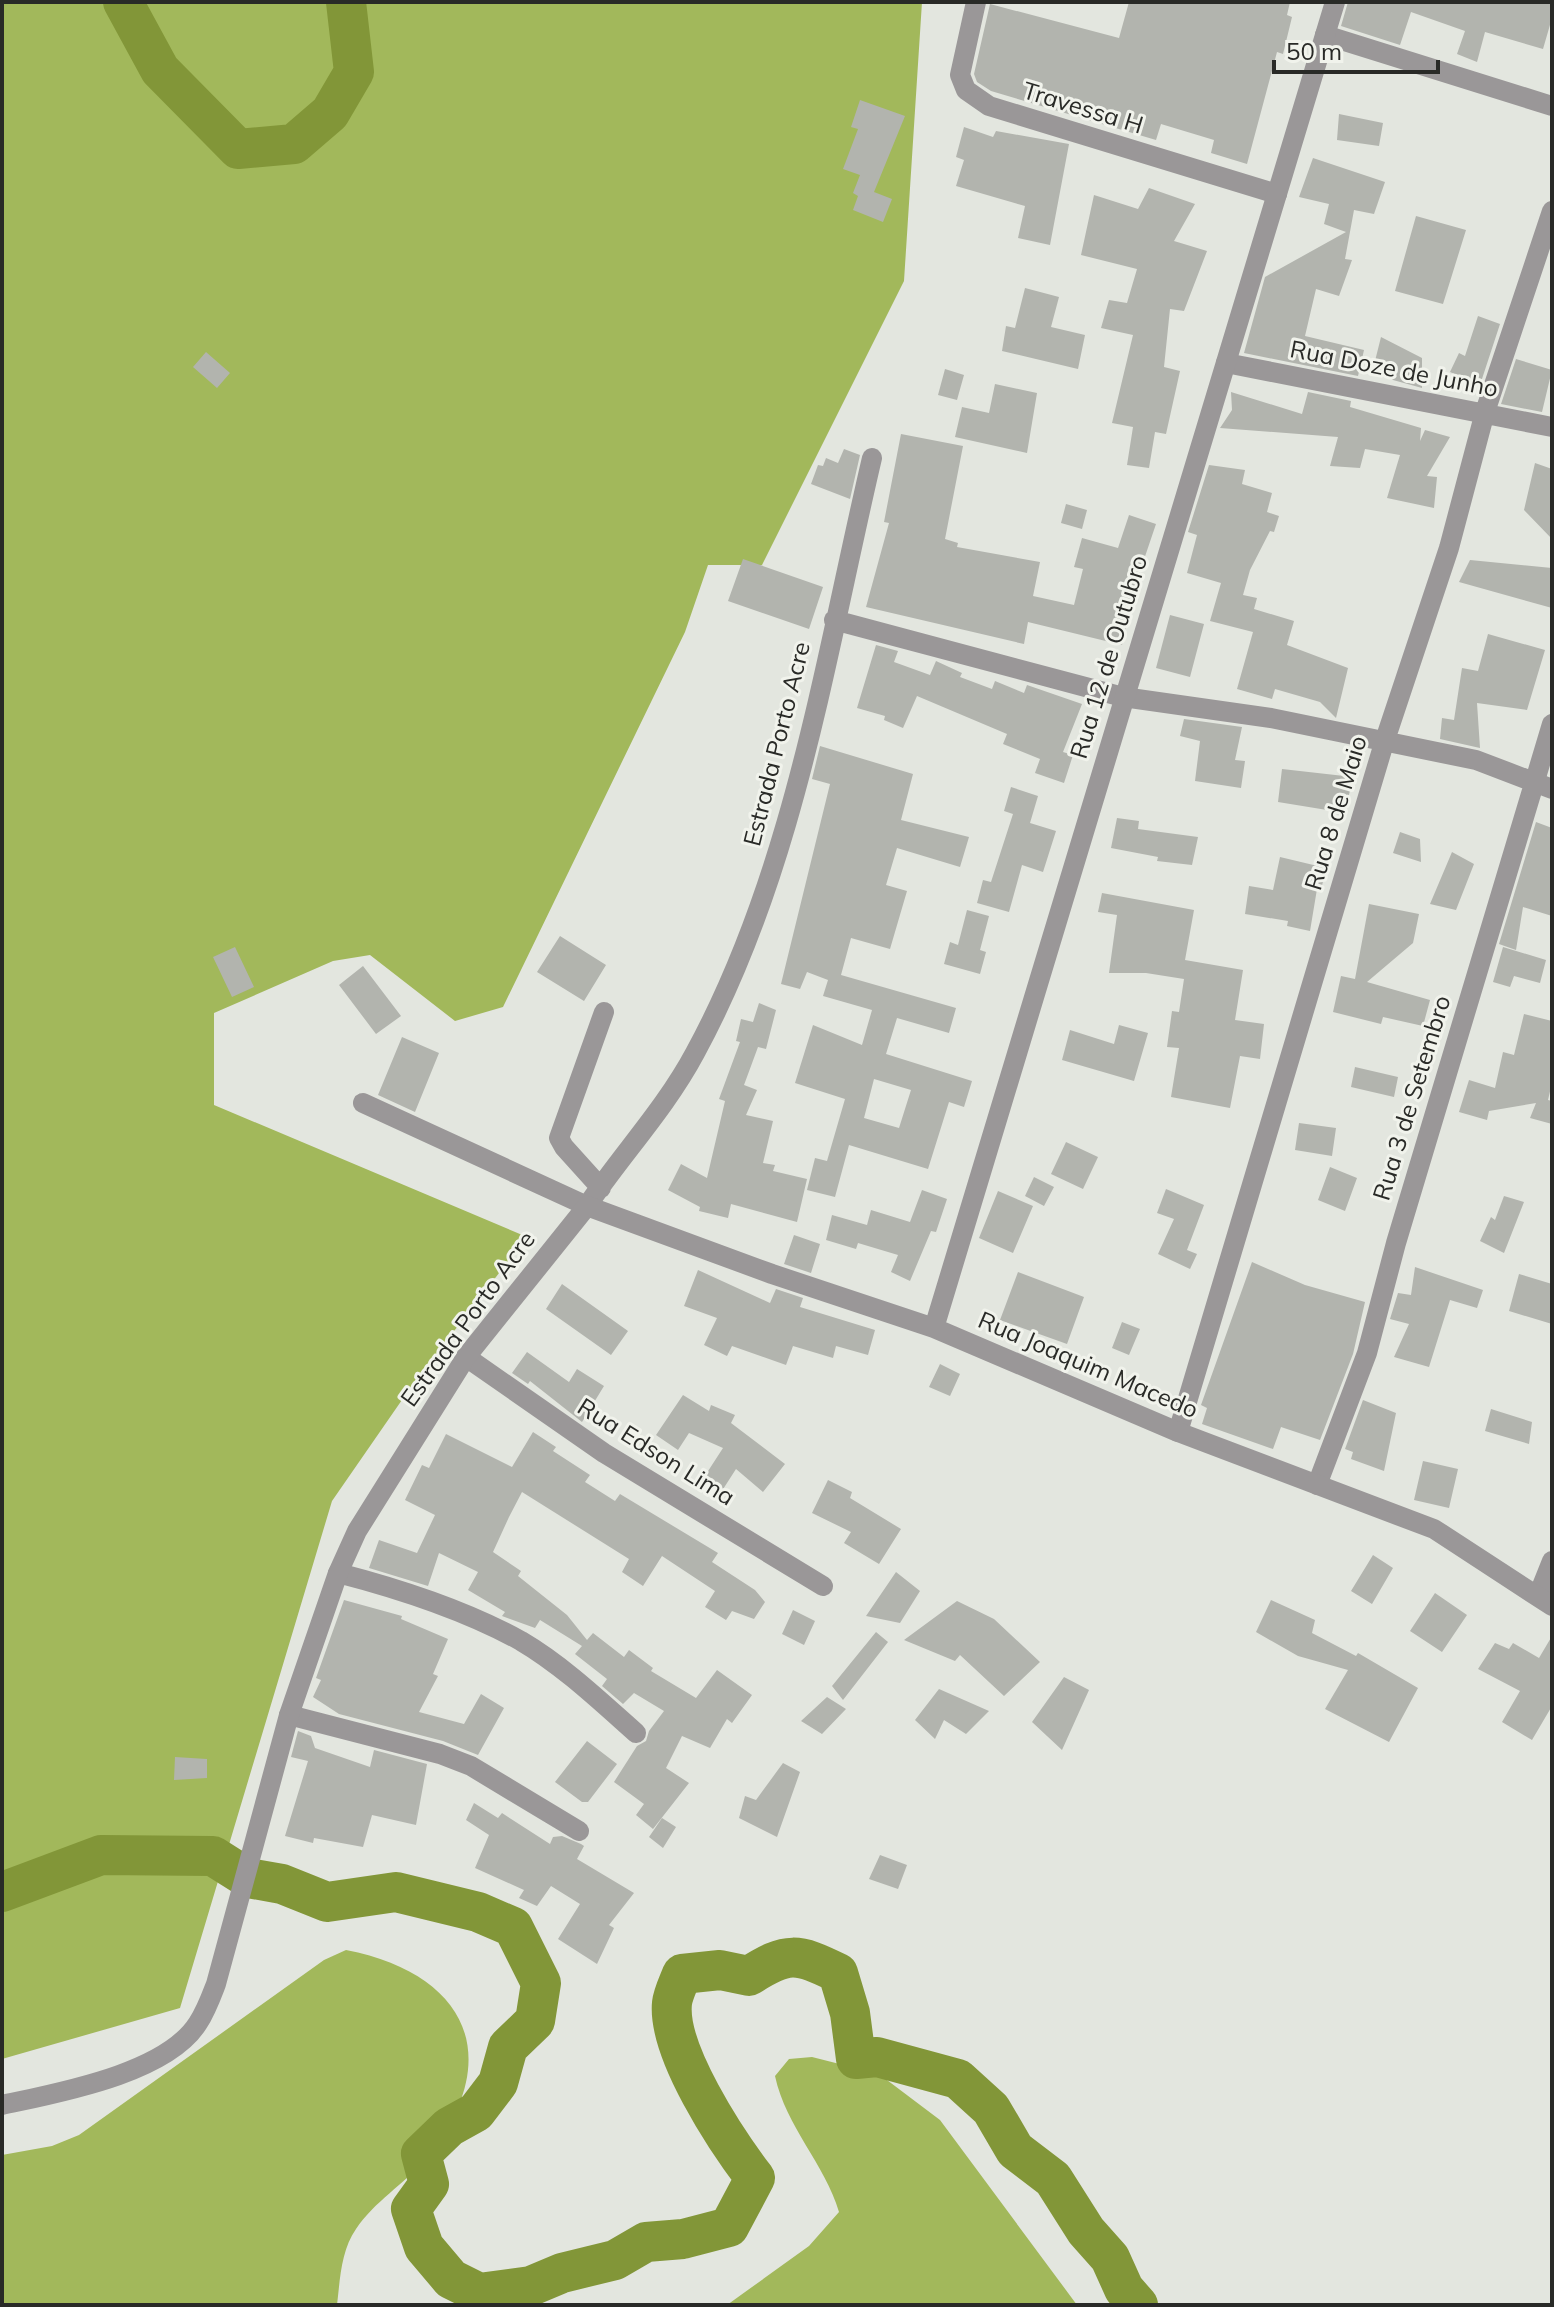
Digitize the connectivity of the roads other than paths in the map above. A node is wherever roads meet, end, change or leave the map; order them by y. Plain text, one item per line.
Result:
1 (976, 2) edge
2 (1335, 2) edge
3 (1325, 35) junction
4 (1552, 106) edge
5 (1277, 194) junction
6 (1552, 211) edge
7 (1226, 363) junction
8 (1485, 412) junction
9 (1552, 427) edge
10 (872, 458) dead end
11 (834, 620) junction
12 (1123, 697) junction
13 (1552, 724) edge
14 (1384, 743) junction
15 (1543, 785) edge
16 (604, 1012) dead end
17 (363, 1103) dead end
18 (601, 1188) junction
19 (587, 1206) junction
20 (934, 1328) junction
21 (466, 1357) junction
22 (1178, 1432) junction
23 (1317, 1485) junction
24 (1552, 1561) edge
25 (338, 1573) junction
26 (823, 1586) dead end
27 (1545, 1601) edge
28 (289, 1715) junction
29 (636, 1733) dead end
30 (579, 1831) dead end
31 (2, 2105) edge

1 - 5 street, Travessa H
2 - 3 street, Rua 12 de Outubro
3 - 4 street
3 - 5 street, Rua 12 de Outubro
5 - 7 street, Rua 12 de Outubro
6 - 8 street, Rua 8 de Maio
7 - 8 street, Rua Doze de Junho
7 - 12 street, Rua 12 de Outubro
8 - 9 street, Rua Doze de Junho
8 - 14 street, Rua 8 de Maio
10 - 11 street, Estrada Porto Acre
11 - 12 street
11 - 18 street, Estrada Porto Acre
12 - 14 street
12 - 20 street, Rua 12 de Outubro
13 - 15 street, Rua 3 de Setembro
14 - 15 street
14 - 22 street, Rua 8 de Maio
15 - 23 street, Rua 3 de Setembro
16 - 18 street
17 - 19 street, Rua Joaquim Macedo
18 - 19 street, Estrada Porto Acre
19 - 20 street, Rua Joaquim Macedo
19 - 21 street, Estrada Porto Acre
20 - 22 street, Rua Joaquim Macedo
21 - 25 street, Estrada Porto Acre
21 - 26 street, Rua Edson Lima
22 - 23 street, Rua Joaquim Macedo
23 - 27 street, Rua Joaquim Macedo
24 - 27 street
25 - 28 street, Estrada Porto Acre
25 - 29 street
28 - 30 street
28 - 31 street, Estrada Porto Acre

